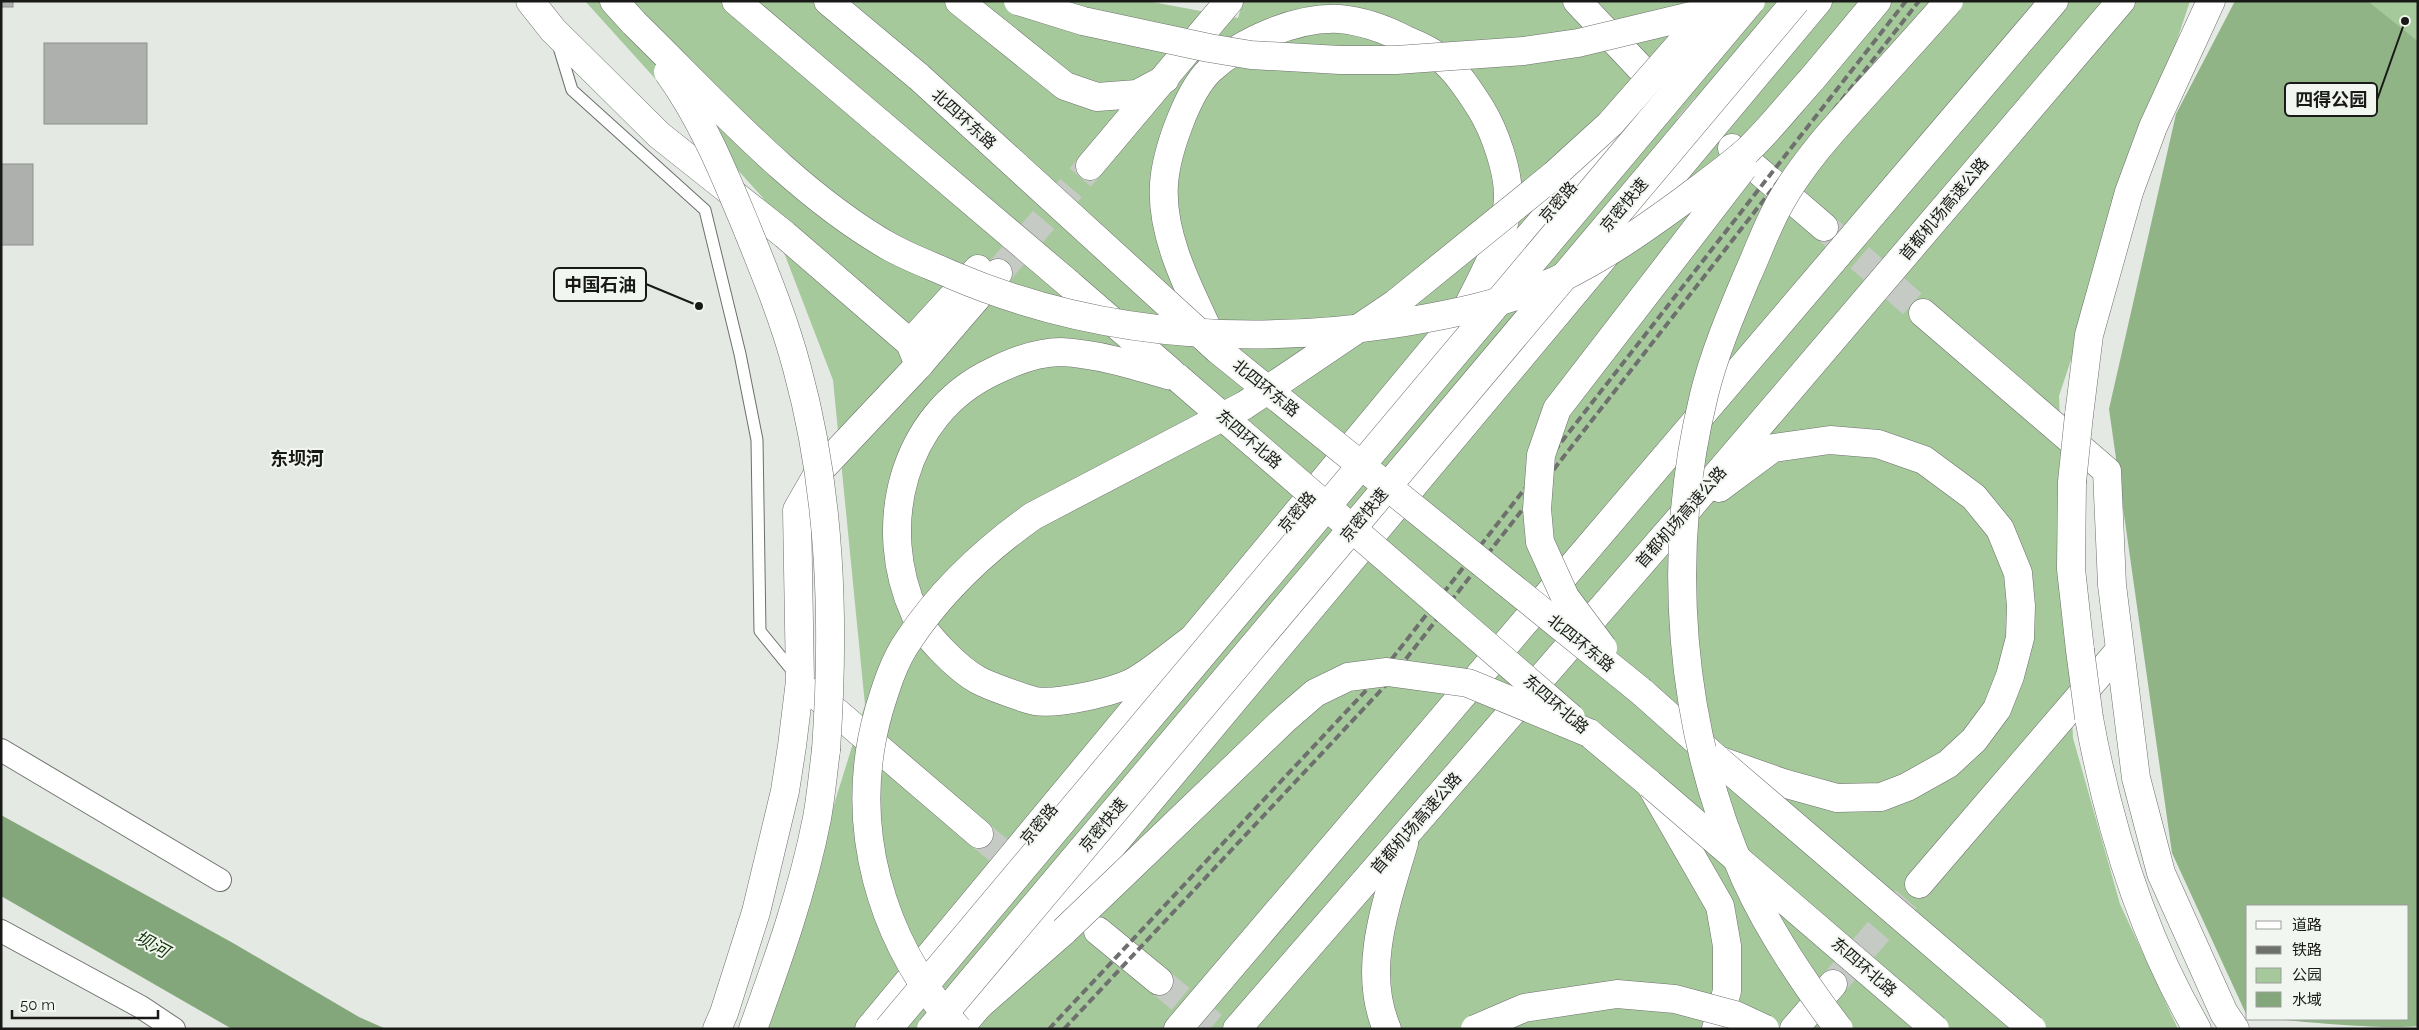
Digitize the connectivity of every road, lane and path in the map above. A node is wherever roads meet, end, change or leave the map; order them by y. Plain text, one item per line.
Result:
1 (530, 1) edge
2 (614, 1) edge
3 (736, 1) edge
4 (828, 1) edge
5 (959, 1) edge
6 (1018, 1) edge
7 (1229, 1) edge
8 (1577, 1) edge
9 (1718, 1) edge
10 (1733, 1) edge
11 (1747, 1) edge
12 (1751, 1) edge
13 (1796, 1) edge
14 (1818, 1) edge
15 (1877, 1) edge
16 (1949, 1) edge
17 (2054, 1) edge
18 (2121, 1) edge
19 (2211, 1) edge
20 (634, 24) junction
21 (553, 30) junction
22 (1645, 73) tunnel mouth
23 (1165, 79) junction
24 (1812, 79) junction
25 (1097, 97) junction
26 (1732, 148) tunnel mouth
27 (1824, 227) tunnel mouth
28 (992, 266) tunnel mouth
29 (1467, 308) junction
30 (1923, 313) tunnel mouth
31 (1217, 349) junction
32 (914, 354) junction
33 (1178, 378) junction
34 (1682, 516) junction
35 (1192, 640) junction
36 (2119, 651) junction
37 (800, 681) junction
38 (1642, 692) junction
39 (1589, 734) junction
40 (1, 750) edge
41 (1718, 760) junction
42 (1650, 784) junction
43 (1407, 833) junction
44 (979, 834) tunnel mouth
45 (220, 880) dead end
46 (1919, 884) tunnel mouth
47 (1098, 931) dead end
48 (1, 932) edge
49 (1159, 981) tunnel mouth
50 (1833, 984) tunnel mouth
51 (977, 1008) junction
52 (174, 1029) edge
53 (717, 1029) edge
54 (753, 1029) edge
55 (869, 1029) edge
56 (888, 1029) edge
57 (931, 1029) edge
58 (958, 1029) edge
59 (1178, 1029) edge
60 (1237, 1029) edge
61 (1387, 1029) edge
62 (1475, 1029) edge
63 (1716, 1029) edge
64 (1765, 1029) edge
65 (1794, 1029) edge
66 (1839, 1029) edge
67 (1935, 1029) edge
68 (2032, 1029) edge
69 (2197, 1029) edge
70 (2235, 1029) edge

1 - 21 main road
2 - 20 main road
3 - 33 main road, bridge
4 - 31 main road, 北四环东路, bridge
5 - 25 main road
6 - 11 main road, bridge
7 - 23 main road
8 - 22 main road
9 - 58 main road, bridge
10 - 29 main road, 京密路
12 - 56 main road, 京密快速, bridge
13 - 57 main road, 京密快速, bridge
14 - 51 main road
15 - 24 main road
16 - 66 main road, bridge
17 - 59 main road
18 - 34 main road, 首都机场高速公路
19 - 69 main road, bridge
20 - 24 main road, bridge
20 - 54 main road, bridge
21 - 32 main road
21 - 37 lane
23 - 25 main road
23 - 25 main road
24 - 38 main road, bridge
26 - 27 main road
28 - 32 main road
29 - 31 main road, bridge
29 - 35 main road, 京密路
30 - 36 main road
31 - 38 main road, 北四环东路, bridge
32 - 37 main road
33 - 35 main road
33 - 39 main road, 东四环北路, bridge
34 - 41 main road
34 - 43 main road, 首都机场高速公路
35 - 55 main road, 京密路
36 - 46 main road
36 - 70 main road
37 - 44 main road
37 - 53 main road
38 - 41 main road, 北四环东路, bridge
39 - 42 main road, 东四环北路
39 - 51 main road, bridge
40 - 45 street
41 - 68 main road, bridge
42 - 63 main road, bridge
42 - 67 main road, 东四环北路, bridge
43 - 60 main road, 首都机场高速公路
43 - 61 main road
47 - 49 main road
48 - 52 street
50 - 65 main road
51 - 58 main road
62 - 64 main road, bridge

